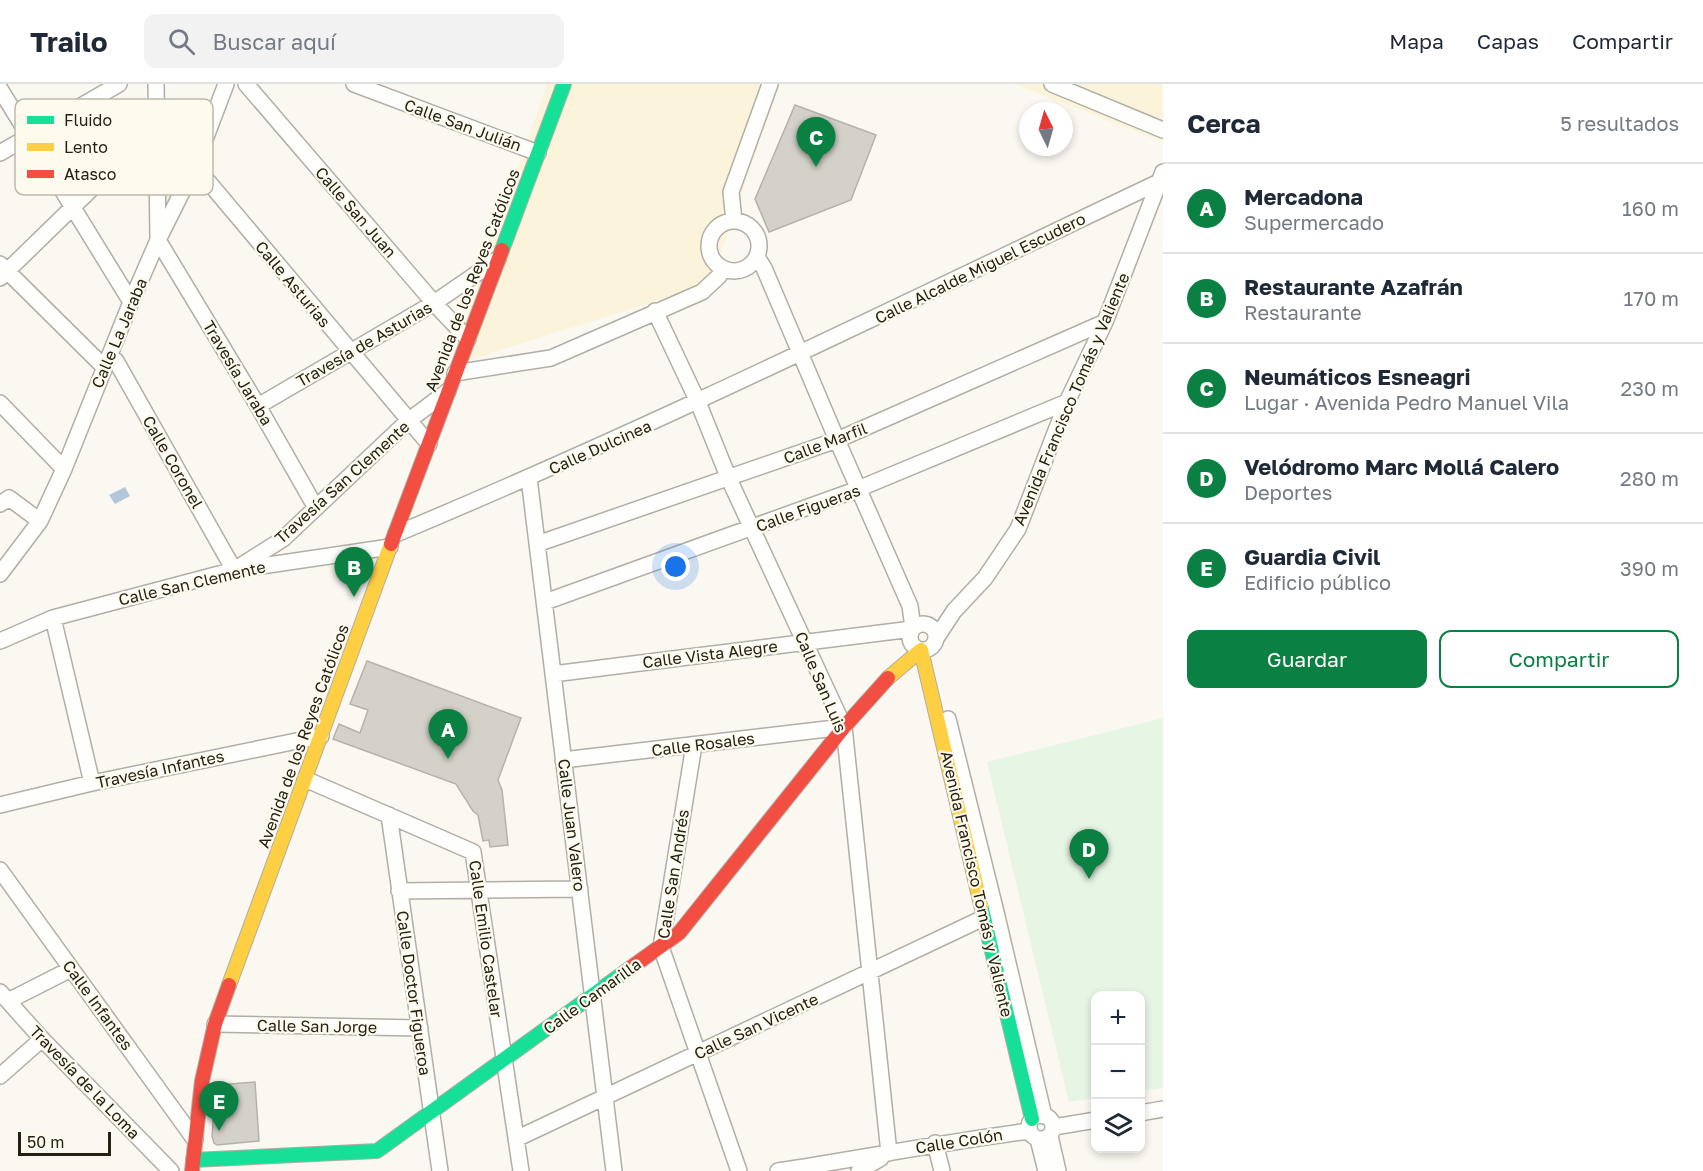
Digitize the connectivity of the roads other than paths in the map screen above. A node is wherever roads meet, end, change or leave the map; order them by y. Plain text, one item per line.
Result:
1 (119, 84) edge
2 (156, 84) edge
3 (226, 84) edge
4 (246, 84) edge
5 (354, 84) edge
6 (564, 84) edge
7 (770, 84) edge
8 (1052, 84) edge
9 (0, 89) edge
10 (93, 99) edge
11 (156, 99) edge
12 (15, 115) edge
13 (213, 118) edge
14 (1163, 130) edge
15 (15, 144) edge
16 (0, 153) edge
17 (538, 153) junction
18 (1161, 177) edge
19 (213, 188) edge
20 (64, 195) edge
21 (84, 195) edge
22 (158, 195) edge
23 (180, 195) edge
24 (72, 207) junction
25 (734, 220) junction
26 (158, 240) junction
27 (758, 257) junction
28 (498, 259) junction
29 (722, 268) junction
30 (2, 271) edge
31 (131, 302) junction
32 (434, 303) junction
33 (655, 311) junction
34 (1105, 322) junction
35 (468, 339) junction
36 (349, 351) junction
37 (800, 353) junction
38 (106, 364) junction
39 (455, 373) junction
40 (448, 391) junction
41 (698, 402) junction
42 (1067, 402) junction
43 (0, 403) edge
44 (258, 406) junction
45 (408, 421) junction
46 (837, 440) junction
47 (429, 444) junction
48 (64, 468) junction
49 (530, 478) junction
50 (729, 479) junction
51 (858, 489) junction
52 (0, 504) edge
53 (316, 508) junction
54 (40, 521) junction
55 (753, 528) junction
56 (393, 540) junction
57 (537, 544) junction
58 (234, 570) junction
59 (0, 574) edge
60 (545, 602) junction
61 (53, 618) junction
62 (919, 634) junction
63 (0, 641) edge
64 (803, 642) junction
65 (897, 669) joint
66 (554, 674) junction
67 (844, 728) junction
68 (321, 736) junction
69 (693, 745) junction
70 (563, 760) junction
71 (305, 779) junction
72 (92, 783) junction
73 (0, 805) edge
74 (389, 815) junction
75 (0, 870) edge
76 (580, 889) junction
77 (479, 890) junction
78 (399, 891) junction
79 (991, 915) junction
80 (661, 946) junction
81 (71, 969) junction
82 (870, 972) junction
83 (2, 995) edge
84 (593, 996) junction
85 (215, 1024) junction
86 (420, 1028) junction
87 (42, 1039) junction
88 (699, 1053) junction
89 (504, 1058) junction
90 (0, 1076) edge
91 (604, 1098) junction
92 (1163, 1109) edge
93 (432, 1112) junction
94 (1145, 1112) edge
95 (1091, 1121) edge
96 (1041, 1128) junction
97 (195, 1140) junction
98 (516, 1140) junction
99 (935, 1143) junction
100 (889, 1153) junction
101 (300, 1155) junction
102 (192, 1165) edge
103 (171, 1171) edge
104 (298, 1171) edge
105 (440, 1171) edge
106 (521, 1171) edge
107 (614, 1171) edge
108 (739, 1171) edge
109 (778, 1171) edge
110 (859, 1171) edge
111 (942, 1171) edge
112 (1046, 1171) edge
113 (1058, 1171) edge

1 - 10 street
2 - 11 street
3 - 13 street, Calle La Jaraba
4 - 32 street, Calle San Juan
5 - 17 street, Calle San Julián
6 - 17 street, Avenida de los Reyes Católicos
7 - 25 street
8 - 14 street
9 - 12 street
15 - 16 street
17 - 28 street, Avenida de los Reyes Católicos
18 - 34 street, Avenida Francisco Tomás y Valiente
18 - 37 street, Calle Alcalde Miguel Escudero
19 - 36 street, Calle Asturias
20 - 24 street
21 - 24 street
22 - 26 street
23 - 26 street, Calle La Jaraba
24 - 30 street
24 - 31 street
25 - 27 street
25 - 29 street
26 - 31 street, Calle La Jaraba
26 - 44 street, Travesía Jaraba
27 - 29 street
27 - 37 street
28 - 32 street, Travesía de Asturias
28 - 35 street, Avenida de los Reyes Católicos
29 - 33 street
30 - 38 street, Calle Coronel
31 - 38 street, Calle La Jaraba
32 - 35 street, Calle San Juan
32 - 36 street, Travesía de Asturias
33 - 39 street
33 - 41 street, Calle San Luis
34 - 42 street, Avenida Francisco Tomás y Valiente
34 - 46 street, Calle Marfil
35 - 39 street, Avenida de los Reyes Católicos
36 - 44 street, Travesía de Asturias
36 - 45 street, Calle Asturias
37 - 41 street, Calle Dulcinea
37 - 46 street
38 - 48 street, Calle La Jaraba
38 - 58 street, Calle Coronel
39 - 40 street, Avenida de los Reyes Católicos
40 - 45 street, Travesía San Clemente
40 - 47 street, Avenida de los Reyes Católicos
41 - 49 street, Calle Dulcinea
41 - 50 street, Calle San Luis
42 - 51 street, Calle Figueras
42 - 62 street, Avenida Francisco Tomás y Valiente
43 - 48 street
44 - 53 street, Travesía Jaraba
45 - 47 street, Calle Asturias
45 - 53 street, Travesía San Clemente
46 - 50 street, Calle Marfil
46 - 51 street
47 - 56 street, Avenida de los Reyes Católicos
48 - 54 street, Calle La Jaraba
49 - 56 street, Calle Dulcinea
49 - 57 street, Calle Juan Valero
50 - 55 street, Calle San Luis
50 - 57 street, Calle Marfil
51 - 55 street, Calle Figueras
51 - 62 street
52 - 54 street
53 - 58 street, Travesía San Clemente
54 - 59 street, Calle La Jaraba
55 - 60 street, Calle Figueras
55 - 64 street, Calle San Luis
56 - 58 street, Calle San Clemente
56 - 68 street, Avenida de los Reyes Católicos
57 - 60 street, Calle Juan Valero
58 - 61 street, Calle San Clemente
60 - 66 street, Calle Juan Valero
61 - 63 street, Calle San Clemente
61 - 72 street
62 - 64 street, Calle Vista Alegre
62 - 65 street, Calle Camarilla
62 - 79 street, Avenida Francisco Tomás y Valiente
64 - 66 street, Calle Vista Alegre
64 - 67 street, Calle San Luis
65 - 67 street, Calle Camarilla
66 - 70 street, Calle Juan Valero
67 - 69 street, Calle Rosales
67 - 80 street, Calle Camarilla
67 - 82 street, Calle San Luis
68 - 71 street, Avenida de los Reyes Católicos
68 - 72 street, Travesía Infantes
69 - 70 street, Calle Rosales
69 - 80 street, Calle San Andrés
70 - 76 street, Calle Juan Valero
71 - 74 street, Calle Emilio Castelar
71 - 85 street, Avenida de los Reyes Católicos
72 - 73 street, Travesía Infantes
74 - 77 street, Calle Emilio Castelar
74 - 78 street, Calle Doctor Figueroa
75 - 81 street, Calle Infantes
76 - 77 street
76 - 84 street, Calle Juan Valero
77 - 78 street
77 - 89 street, Calle Emilio Castelar
78 - 86 street, Calle Doctor Figueroa
79 - 82 street, Calle San Vicente
79 - 96 street, Avenida Francisco Tomás y Valiente
80 - 84 street, Calle Camarilla
80 - 88 street, Calle San Andrés
81 - 83 street
81 - 97 street, Calle Infantes
82 - 88 street, Calle San Vicente
82 - 100 street, Calle San Luis
83 - 87 street, Travesía de la Loma
84 - 89 street, Calle Camarilla
84 - 91 street, Calle Juan Valero
85 - 86 street, Calle San Jorge
85 - 97 street, Avenida de los Reyes Católicos
86 - 93 street, Calle Doctor Figueroa
87 - 90 street
87 - 103 street, Travesía de la Loma
88 - 91 street, Calle San Vicente
88 - 108 street, Calle San Andrés
89 - 93 street, Calle Camarilla
89 - 98 street, Calle Emilio Castelar
91 - 98 street, Calle San Vicente
91 - 107 street, Calle Juan Valero
92 - 94 street
93 - 101 street, Calle Camarilla
93 - 105 street, Calle Doctor Figueroa
95 - 96 street, Calle Colón
96 - 99 street, Calle Colón
96 - 112 street, Avenida Francisco Tomás y Valiente
96 - 113 street, Avenida Francisco Tomás y Valiente
97 - 102 street, Avenida de los Reyes Católicos
98 - 106 street, Calle Emilio Castelar
99 - 100 street, Calle Colón
99 - 111 street
100 - 109 street, Calle Colón
100 - 110 street, Calle Colón
101 - 102 street, Calle Camarilla
101 - 104 street

